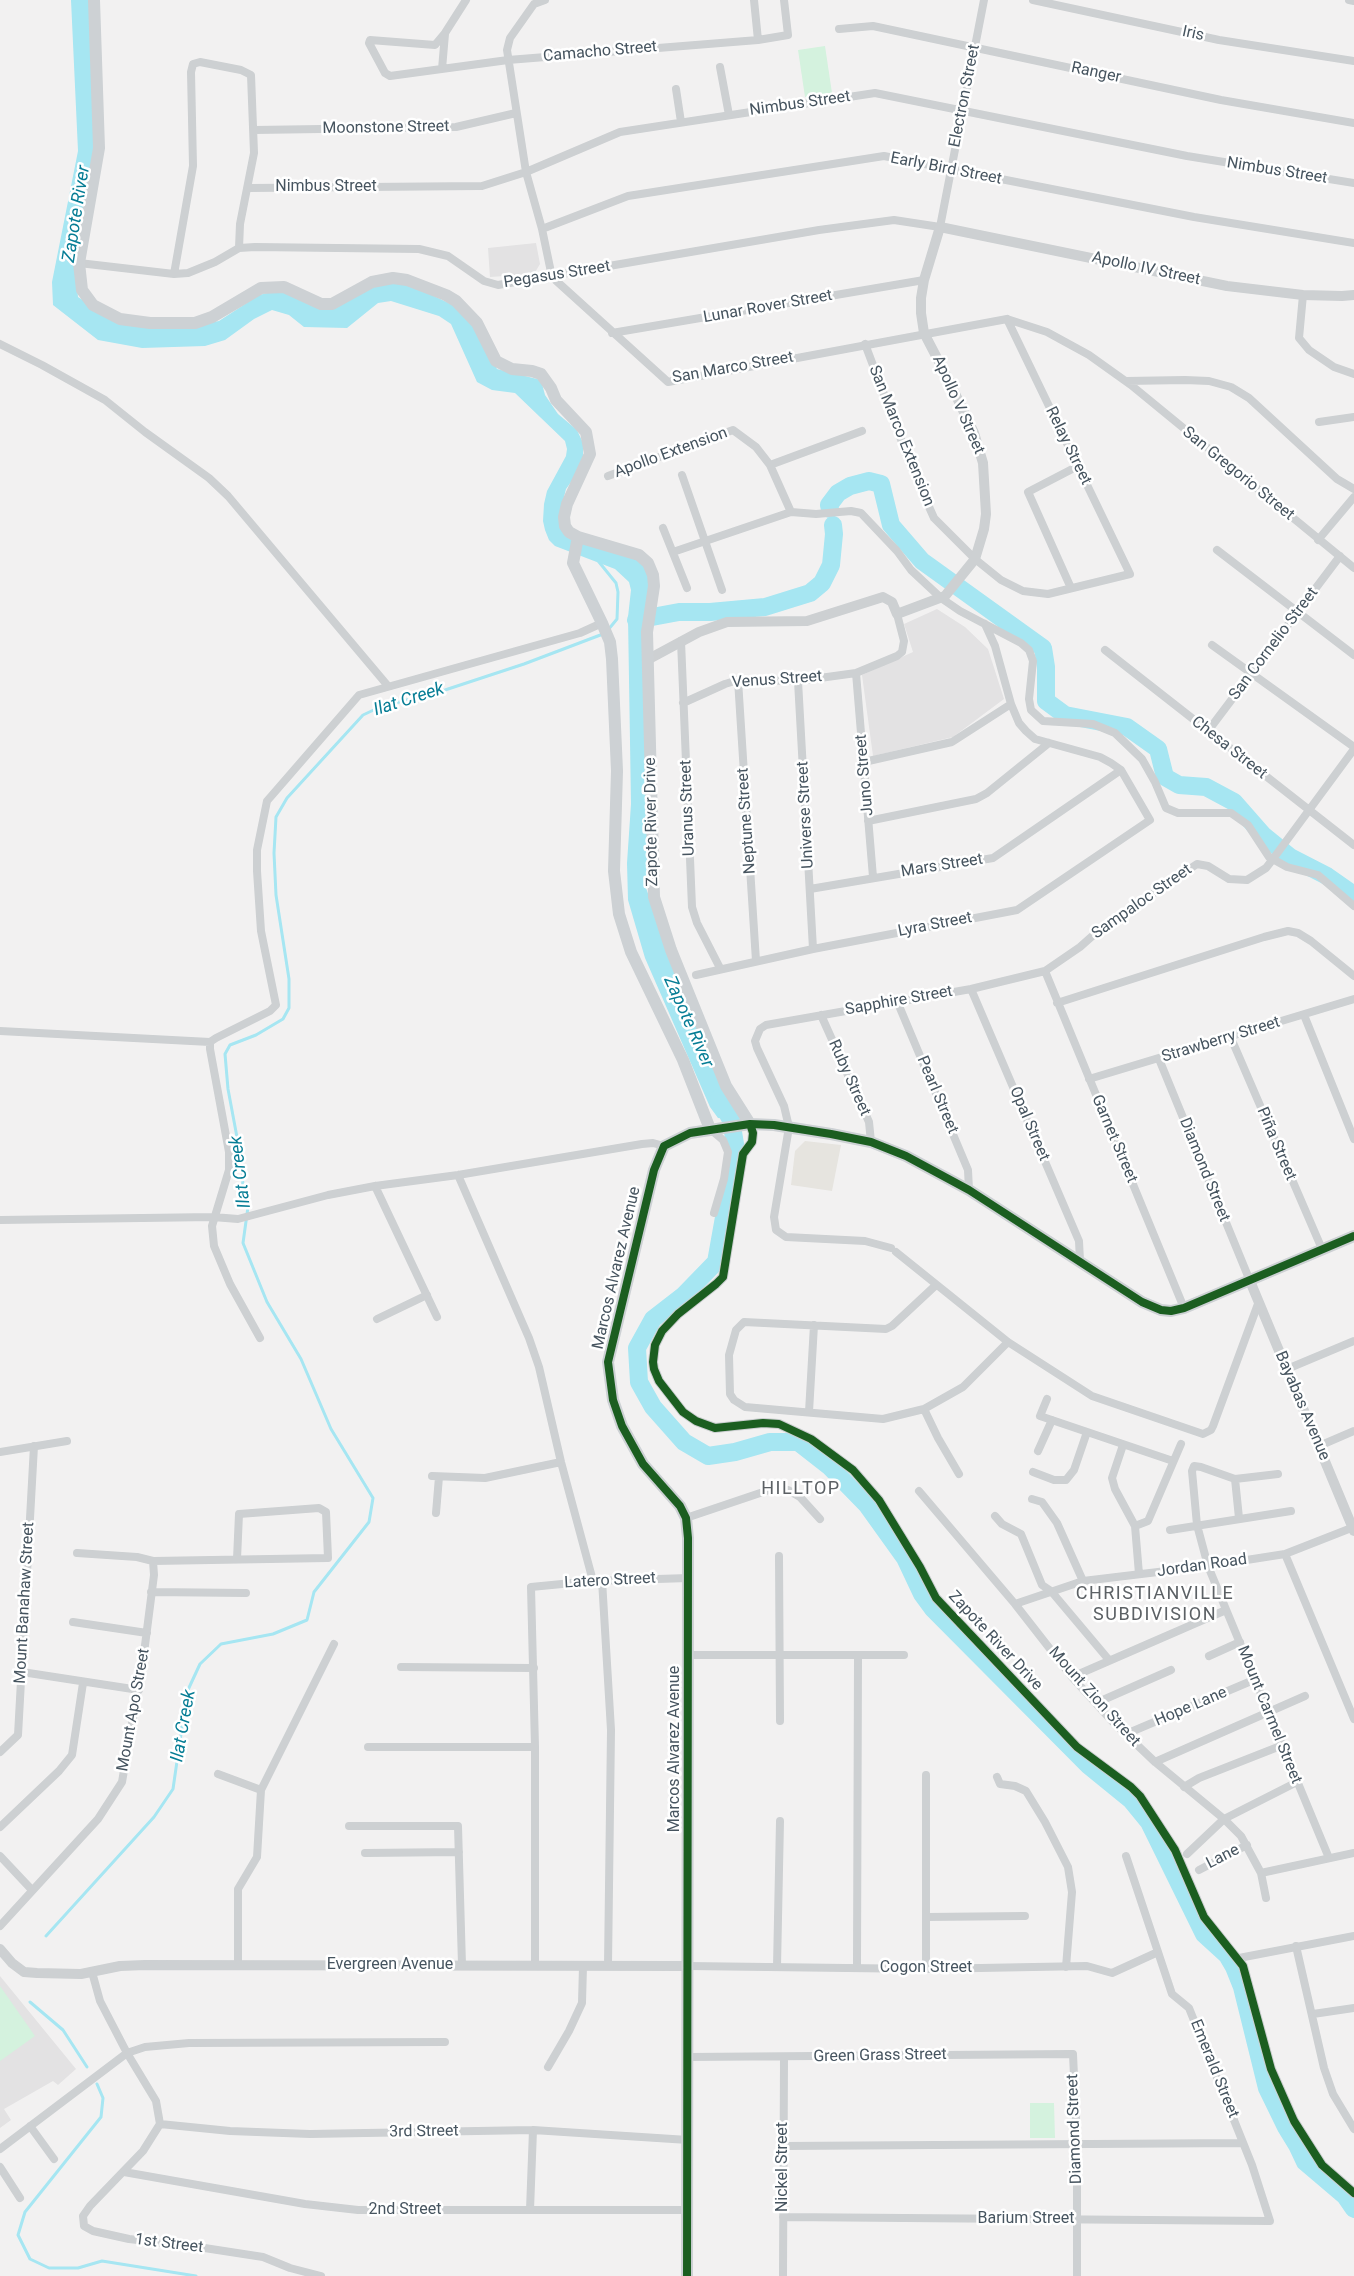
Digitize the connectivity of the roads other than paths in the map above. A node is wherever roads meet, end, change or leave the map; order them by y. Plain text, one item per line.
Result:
1 (94, 0) edge
2 (466, 0) edge
3 (545, 0) edge
4 (754, 0) edge
5 (784, 0) edge
6 (984, 0) edge
7 (1033, 0) edge
8 (1349, 0) edge
9 (1354, 1) edge
10 (839, 29) dead end
11 (445, 33) junction
12 (758, 40) junction
13 (975, 47) junction
14 (507, 60) junction
15 (1354, 61) edge
16 (720, 67) dead end
17 (442, 69) junction
18 (676, 89) dead end
19 (963, 110) junction
20 (516, 113) junction
21 (729, 115) junction
22 (681, 122) junction
23 (1354, 123) edge
24 (254, 129) junction
25 (951, 170) junction
26 (526, 172) junction
27 (1354, 183) edge
28 (249, 188) junction
29 (940, 227) junction
30 (542, 229) junction
31 (1354, 243) edge
32 (239, 248) junction
33 (79, 263) junction
34 (174, 274) junction
35 (552, 277) junction
36 (924, 280) junction
37 (1303, 295) junction
38 (1354, 295) edge
39 (1007, 319) junction
40 (612, 333) junction
41 (924, 333) junction
42 (0, 344) edge
43 (865, 344) junction
44 (1354, 374) edge
45 (1124, 380) junction
46 (1354, 417) edge
47 (1318, 422) dead end
48 (862, 431) dead end
49 (770, 465) junction
50 (1078, 466) junction
51 (608, 476) dead end
52 (682, 476) dead end
53 (1354, 489) edge
54 (1354, 497) edge
55 (791, 512) junction
56 (663, 528) dead end
57 (578, 538) junction
58 (1318, 540) junction
59 (705, 541) junction
60 (1218, 550) dead end
61 (673, 552) junction
62 (1340, 556) junction
63 (975, 559) junction
64 (1354, 568) edge
65 (1130, 574) joint
66 (687, 588) dead end
67 (1071, 588) junction
68 (722, 590) dead end
69 (945, 595) junction
70 (1298, 612) junction
71 (897, 614) junction
72 (985, 624) junction
73 (603, 625) junction
74 (681, 641) junction
75 (1212, 645) dead end
76 (1105, 650) dead end
77 (1354, 655) edge
78 (647, 660) junction
79 (856, 673) junction
80 (1251, 673) junction
81 (738, 680) junction
82 (798, 681) junction
83 (388, 686) junction
84 (683, 703) junction
85 (1011, 704) junction
86 (1208, 731) junction
87 (1049, 743) junction
88 (1354, 748) edge
89 (864, 762) junction
90 (1121, 770) junction
91 (1309, 810) junction
92 (868, 821) junction
93 (1354, 844) edge
94 (1273, 859) junction
95 (873, 877) junction
96 (810, 889) junction
97 (1354, 906) edge
98 (813, 949) junction
99 (756, 961) junction
100 (720, 968) junction
101 (1045, 971) junction
102 (696, 975) dead end
103 (1354, 976) edge
104 (971, 988) junction
105 (1354, 999) edge
106 (897, 1001) junction
107 (1057, 1002) junction
108 (1304, 1014) junction
109 (821, 1015) junction
110 (0, 1031) edge
111 (1231, 1038) junction
112 (210, 1042) junction
113 (1159, 1059) junction
114 (1089, 1079) junction
115 (745, 1124) junction
116 (789, 1127) junction
117 (710, 1129) junction
118 (1354, 1139) edge
119 (870, 1142) junction
120 (664, 1146) junction
121 (458, 1175) junction
122 (375, 1186) junction
123 (969, 1190) junction
124 (714, 1212) dead end
125 (213, 1217) junction
126 (0, 1221) edge
127 (1354, 1236) edge
128 (1322, 1249) junction
129 (1080, 1261) junction
130 (1250, 1281) junction
131 (936, 1285) junction
132 (426, 1295) junction
133 (1258, 1304) junction
134 (1184, 1308) junction
135 (437, 1317) dead end
136 (377, 1318) dead end
137 (814, 1325) junction
138 (260, 1338) dead end
139 (1354, 1341) edge
140 (1008, 1342) junction
141 (1287, 1369) junction
142 (1047, 1399) dead end
143 (924, 1409) junction
144 (809, 1412) junction
145 (1052, 1420) junction
146 (1354, 1431) edge
147 (1087, 1432) junction
148 (67, 1441) dead end
149 (1181, 1444) dead end
150 (1123, 1445) junction
151 (34, 1446) junction
152 (1319, 1446) junction
153 (1038, 1451) dead end
154 (0, 1452) edge
155 (1173, 1461) junction
156 (561, 1462) junction
157 (1033, 1472) dead end
158 (959, 1474) dead end
159 (1278, 1474) dead end
160 (1235, 1479) junction
161 (919, 1491) dead end
162 (1032, 1499) dead end
163 (1291, 1511) dead end
164 (436, 1513) dead end
165 (995, 1516) dead end
166 (686, 1518) junction
167 (1239, 1518) junction
168 (820, 1519) dead end
169 (1197, 1525) junction
170 (1135, 1526) junction
171 (1354, 1528) edge
172 (1170, 1530) dead end
173 (77, 1553) dead end
174 (1285, 1554) junction
175 (779, 1556) dead end
176 (237, 1559) junction
177 (153, 1561) junction
178 (1208, 1566) junction
179 (1139, 1574) junction
180 (689, 1578) junction
181 (598, 1580) junction
182 (1083, 1581) junction
183 (1051, 1591) junction
184 (151, 1592) junction
185 (246, 1593) dead end
186 (1015, 1604) junction
187 (1226, 1610) junction
188 (73, 1622) dead end
189 (147, 1633) junction
190 (1240, 1642) junction
191 (334, 1644) dead end
192 (689, 1655) junction
193 (779, 1655) junction
194 (858, 1655) junction
195 (904, 1655) dead end
196 (1209, 1656) dead end
197 (1109, 1660) junction
198 (401, 1667) dead end
199 (534, 1668) junction
200 (1172, 1670) dead end
201 (22, 1672) junction
202 (1072, 1677) junction
203 (1256, 1679) junction
204 (83, 1683) junction
205 (139, 1690) junction
206 (1305, 1696) dead end
207 (1096, 1703) junction
208 (1269, 1713) junction
209 (1354, 1719) edge
210 (780, 1721) dead end
211 (1126, 1734) junction
212 (1283, 1745) junction
213 (368, 1747) dead end
214 (535, 1747) junction
215 (0, 1752) edge
216 (1155, 1762) junction
217 (218, 1774) dead end
218 (926, 1775) dead end
219 (997, 1777) dead end
220 (1297, 1782) junction
221 (1184, 1787) junction
222 (261, 1790) junction
223 (1224, 1819) junction
224 (780, 1821) dead end
225 (349, 1826) dead end
226 (0, 1827) edge
227 (1247, 1845) junction
228 (459, 1852) junction
229 (365, 1853) dead end
230 (1354, 1853) edge
231 (1187, 1854) dead end
232 (0, 1856) edge
233 (1126, 1856) dead end
234 (1329, 1858) junction
235 (1199, 1870) dead end
236 (1261, 1873) junction
237 (32, 1890) junction
238 (1266, 1898) dead end
239 (1025, 1916) dead end
240 (926, 1917) junction
241 (0, 1926) edge
242 (1354, 1936) edge
243 (1296, 1946) junction
244 (0, 1949) edge
245 (1158, 1952) junction
246 (1239, 1958) junction
247 (238, 1965) junction
248 (462, 1965) junction
249 (535, 1965) junction
250 (583, 1966) junction
251 (608, 1966) junction
252 (688, 1966) junction
253 (777, 1967) junction
254 (1066, 1967) junction
255 (857, 1968) junction
256 (926, 1969) junction
257 (92, 1972) junction
258 (1354, 2008) edge
259 (1313, 2014) junction
260 (445, 2042) dead end
261 (127, 2053) junction
262 (1073, 2054) joint
263 (687, 2057) junction
264 (784, 2058) junction
265 (548, 2067) dead end
266 (160, 2124) junction
267 (30, 2126) junction
268 (1354, 2129) edge
269 (533, 2130) junction
270 (688, 2140) junction
271 (1243, 2143) junction
272 (1077, 2144) junction
273 (783, 2146) junction
274 (0, 2149) edge
275 (54, 2158) dead end
276 (0, 2168) edge
277 (124, 2172) junction
278 (1354, 2193) edge
279 (20, 2198) dead end
280 (530, 2210) junction
281 (688, 2210) junction
282 (783, 2217) junction
283 (1078, 2219) junction
284 (1270, 2221) joint
285 (289, 2272) edge
286 (321, 2276) edge
287 (687, 2276) edge
288 (783, 2276) edge
289 (1077, 2276) edge

1 - 33 main road
2 - 11 street
3 - 14 street
4 - 12 street
5 - 12 street, Camacho Street
6 - 13 street, Electron Street
7 - 15 street, Iris
8 - 9 street
10 - 13 street, Ranger
11 - 17 street
11 - 17 street, Camacho Street
12 - 14 street, Camacho Street
13 - 19 street, Electron Street
13 - 23 street, Ranger
14 - 17 street, Camacho Street
14 - 20 street
16 - 21 street
18 - 22 street
19 - 21 street, Nimbus Street
19 - 25 street, Electron Street
19 - 27 street, Nimbus Street
20 - 24 street, Moonstone Street
20 - 26 street
21 - 22 street, Nimbus Street
22 - 26 street, Nimbus Street
24 - 28 street
24 - 34 street
25 - 29 street, Electron Street
25 - 30 street, Early Bird Street
25 - 31 street, Early Bird Street
26 - 28 street, Nimbus Street
26 - 30 street
28 - 32 street
29 - 35 street, Pegasus Street
29 - 36 street, Apollo V Street
29 - 37 street, Apollo IV Street
30 - 35 street
32 - 34 street, Pegasus Street
32 - 35 street, Pegasus Street
33 - 34 street, Pegasus Street
33 - 57 main road
35 - 40 street, San Marco Street
36 - 40 street, Lunar Rover Street
36 - 41 street, Apollo V Street
37 - 38 street, Apollo IV Street
37 - 44 street
39 - 41 street, San Marco Street
39 - 45 street, San Marco Street
39 - 50 street, Relay Street
40 - 43 street, San Marco Street
41 - 43 street, San Marco Street
41 - 63 street, Apollo V Street
42 - 83 street
43 - 63 street, San Marco Extension
45 - 53 street
45 - 58 street, San Gregorio Street
46 - 47 street
48 - 49 street
49 - 51 street, Apollo Extension
49 - 55 street, Apollo Extension
50 - 65 street, Relay Street
50 - 67 street
52 - 59 street
54 - 58 street
55 - 59 street
55 - 69 street
56 - 61 street
57 - 73 main road, Zapote River Drive
57 - 78 main road, Zapote River Drive
58 - 62 street, San Gregorio Street
59 - 61 street
59 - 68 street
60 - 70 street
61 - 66 street
62 - 64 street, San Gregorio Street
62 - 70 street, San Cornelio Street
63 - 67 street, San Marco Extension
63 - 69 street, Apollo V Street
65 - 67 street, San Marco Extension
69 - 71 street
69 - 72 street
70 - 77 street
70 - 80 street, San Cornelio Street
71 - 74 street
71 - 79 street, Venus Street
72 - 85 street
72 - 94 street
73 - 83 street
73 - 117 main road, Zapote River Drive
74 - 78 street
74 - 84 street, Uranus Street
75 - 80 street
76 - 86 street, Chesa Street
78 - 115 main road, Zapote River Drive
79 - 82 street, Venus Street
79 - 89 street, Juno Street
80 - 86 street, San Cornelio Street
80 - 88 street
81 - 82 street, Venus Street
81 - 84 street, Venus Street
81 - 99 street, Neptune Street
82 - 96 street, Universe Street
83 - 112 street
84 - 100 street, Uranus Street
85 - 87 street
85 - 89 street
86 - 91 street, Chesa Street
87 - 90 street
87 - 92 street
88 - 91 street, Sampaloc Street
89 - 92 street, Juno Street
90 - 95 street, Mars Street
90 - 98 street, Lyra Street
91 - 93 street, Chesa Street
91 - 94 street, Sampaloc Street
92 - 95 street, Juno Street
94 - 97 street
94 - 101 street, Sampaloc Street
95 - 96 street, Mars Street
96 - 98 street, Universe Street
98 - 99 street, Lyra Street
99 - 100 street, Lyra Street
100 - 102 street, Lyra Street
101 - 104 street, Sapphire Street
101 - 107 street, Garnet Street
103 - 107 street
104 - 106 street, Sapphire Street
104 - 129 street, Opal Street
105 - 108 street, Strawberry Street
106 - 109 street, Sapphire Street
106 - 123 street, Pearl Street
107 - 114 street, Garnet Street
108 - 111 street, Strawberry Street
108 - 118 street
109 - 116 street, Sapphire Street
109 - 119 street, Ruby Street
110 - 112 street
111 - 113 street, Strawberry Street
111 - 128 street, Piña Street
112 - 125 street
113 - 114 street, Strawberry Street
113 - 130 street, Diamond Street
114 - 134 street, Garnet Street
115 - 116 main road
115 - 117 main road
115 - 246 street, Zapote River Drive
116 - 119 main road
116 - 131 street
117 - 120 main road
117 - 124 street
119 - 123 main road
120 - 121 street
120 - 166 main road, Marcos Alvarez Avenue
121 - 122 street
121 - 156 street
122 - 125 street
122 - 132 street
123 - 129 main road
125 - 126 street
125 - 138 street
127 - 128 main road
128 - 130 main road
129 - 134 main road
130 - 133 street, Bayabas Avenue
130 - 134 main road
131 - 137 street
131 - 140 street
132 - 135 street
132 - 136 street
133 - 140 street
133 - 141 street, Bayabas Avenue
137 - 144 street
137 - 144 street
139 - 141 street
140 - 143 street
141 - 152 street, Bayabas Avenue
142 - 145 street
143 - 144 street
143 - 158 street
145 - 147 street
145 - 153 street
146 - 152 street
147 - 150 street
147 - 157 street
148 - 151 street
149 - 155 street
150 - 155 street
150 - 170 street
151 - 154 street
151 - 201 street, Mount Banahaw Street
152 - 171 street, Bayabas Avenue
155 - 170 street
156 - 164 street
156 - 181 street
159 - 160 street
160 - 167 street
160 - 169 street, Mount Carmel Street
161 - 186 street, Mount Zion Street
162 - 182 street
163 - 167 street
165 - 183 street
166 - 168 street
166 - 180 main road, Marcos Alvarez Avenue
167 - 169 street
169 - 172 street
169 - 178 street, Mount Carmel Street
170 - 179 street
171 - 174 street, Jordan Road
173 - 177 street
174 - 178 street, Jordan Road
174 - 209 street
175 - 193 street
176 - 176 street
176 - 177 street
177 - 184 street, Mount Apo Street
178 - 179 street, Jordan Road
178 - 187 street, Mount Carmel Street
179 - 182 street, Jordan Road
180 - 181 street, Latero Street
180 - 192 main road, Marcos Alvarez Avenue
181 - 199 street, Latero Street
181 - 251 street
182 - 183 street, Jordan Road
183 - 186 street, Jordan Road
183 - 197 street
184 - 185 street
184 - 189 street, Mount Apo Street
186 - 202 street, Mount Zion Street
187 - 190 street, Mount Carmel Street
187 - 197 street
188 - 189 street
189 - 205 street, Mount Apo Street
190 - 196 street
190 - 203 street, Mount Carmel Street
191 - 222 street
192 - 193 street
192 - 252 main road, Marcos Alvarez Avenue
193 - 194 street
193 - 210 street
194 - 195 street
194 - 255 street
197 - 202 street
198 - 199 street
199 - 214 street
200 - 207 street
201 - 204 street
201 - 215 street, Mount Banahaw Street
202 - 207 street, Mount Zion Street
203 - 208 street, Mount Carmel Street
203 - 211 street, Hope Lane
204 - 205 street
204 - 226 street
205 - 237 street, Mount Apo Street
206 - 208 street
207 - 211 street, Mount Zion Street
208 - 212 street, Mount Carmel Street
208 - 216 street
211 - 216 street, Mount Zion Street
212 - 220 street, Mount Carmel Street
212 - 221 street
213 - 214 street
214 - 249 street
216 - 221 street, Mount Zion Street
217 - 222 street
218 - 240 street
219 - 254 street
220 - 223 street
220 - 234 street, Mount Carmel Street
221 - 223 street, Mount Zion Street
222 - 247 street
223 - 227 street, Mount Zion Street
223 - 231 street
224 - 253 street
225 - 228 street
227 - 235 street, Lane
227 - 236 street, Mount Zion Street
228 - 229 street
228 - 248 street
230 - 234 street
232 - 237 street
233 - 245 street, Emerald Street
234 - 236 street
236 - 238 street, Mount Zion Street
237 - 241 street, Mount Apo Street
239 - 240 street
240 - 256 street
242 - 243 street
243 - 246 street
243 - 259 street
244 - 257 street, Evergreen Avenue
245 - 254 street, Cogon Street
245 - 271 street, Emerald Street
246 - 278 street, Zapote River Drive
247 - 248 street, Evergreen Avenue
247 - 257 street, Evergreen Avenue
248 - 249 street, Evergreen Avenue
249 - 250 street, Evergreen Avenue
250 - 251 street, Evergreen Avenue
250 - 265 street
251 - 252 street, Evergreen Avenue
252 - 253 street, Cogon Street
252 - 263 main road, Marcos Alvarez Avenue
253 - 255 street, Cogon Street
254 - 256 street, Cogon Street
255 - 256 street, Cogon Street
257 - 261 street
258 - 259 street
259 - 268 street
260 - 261 street
261 - 266 street
261 - 267 street
262 - 264 street, Green Grass Street
262 - 272 street, Diamond Street
263 - 264 street, Green Grass Street
263 - 270 main road, Marcos Alvarez Avenue
264 - 273 street, Nickel Street
266 - 269 street, 3rd Street
266 - 277 street
267 - 274 street
267 - 275 street
269 - 270 street, 3rd Street
269 - 280 street
270 - 281 main road, Marcos Alvarez Avenue
271 - 272 street
271 - 284 street, Emerald Street
272 - 273 street
272 - 283 street, Diamond Street
273 - 282 street, Nickel Street
276 - 279 street
277 - 280 street, 2nd Street
277 - 285 street, 1st Street
280 - 281 street, 2nd Street
281 - 287 main road, Marcos Alvarez Avenue
282 - 283 street, Barium Street
282 - 288 street, Nickel Street
283 - 284 street, Barium Street
283 - 289 street, Diamond Street
285 - 286 street, 1st Street

